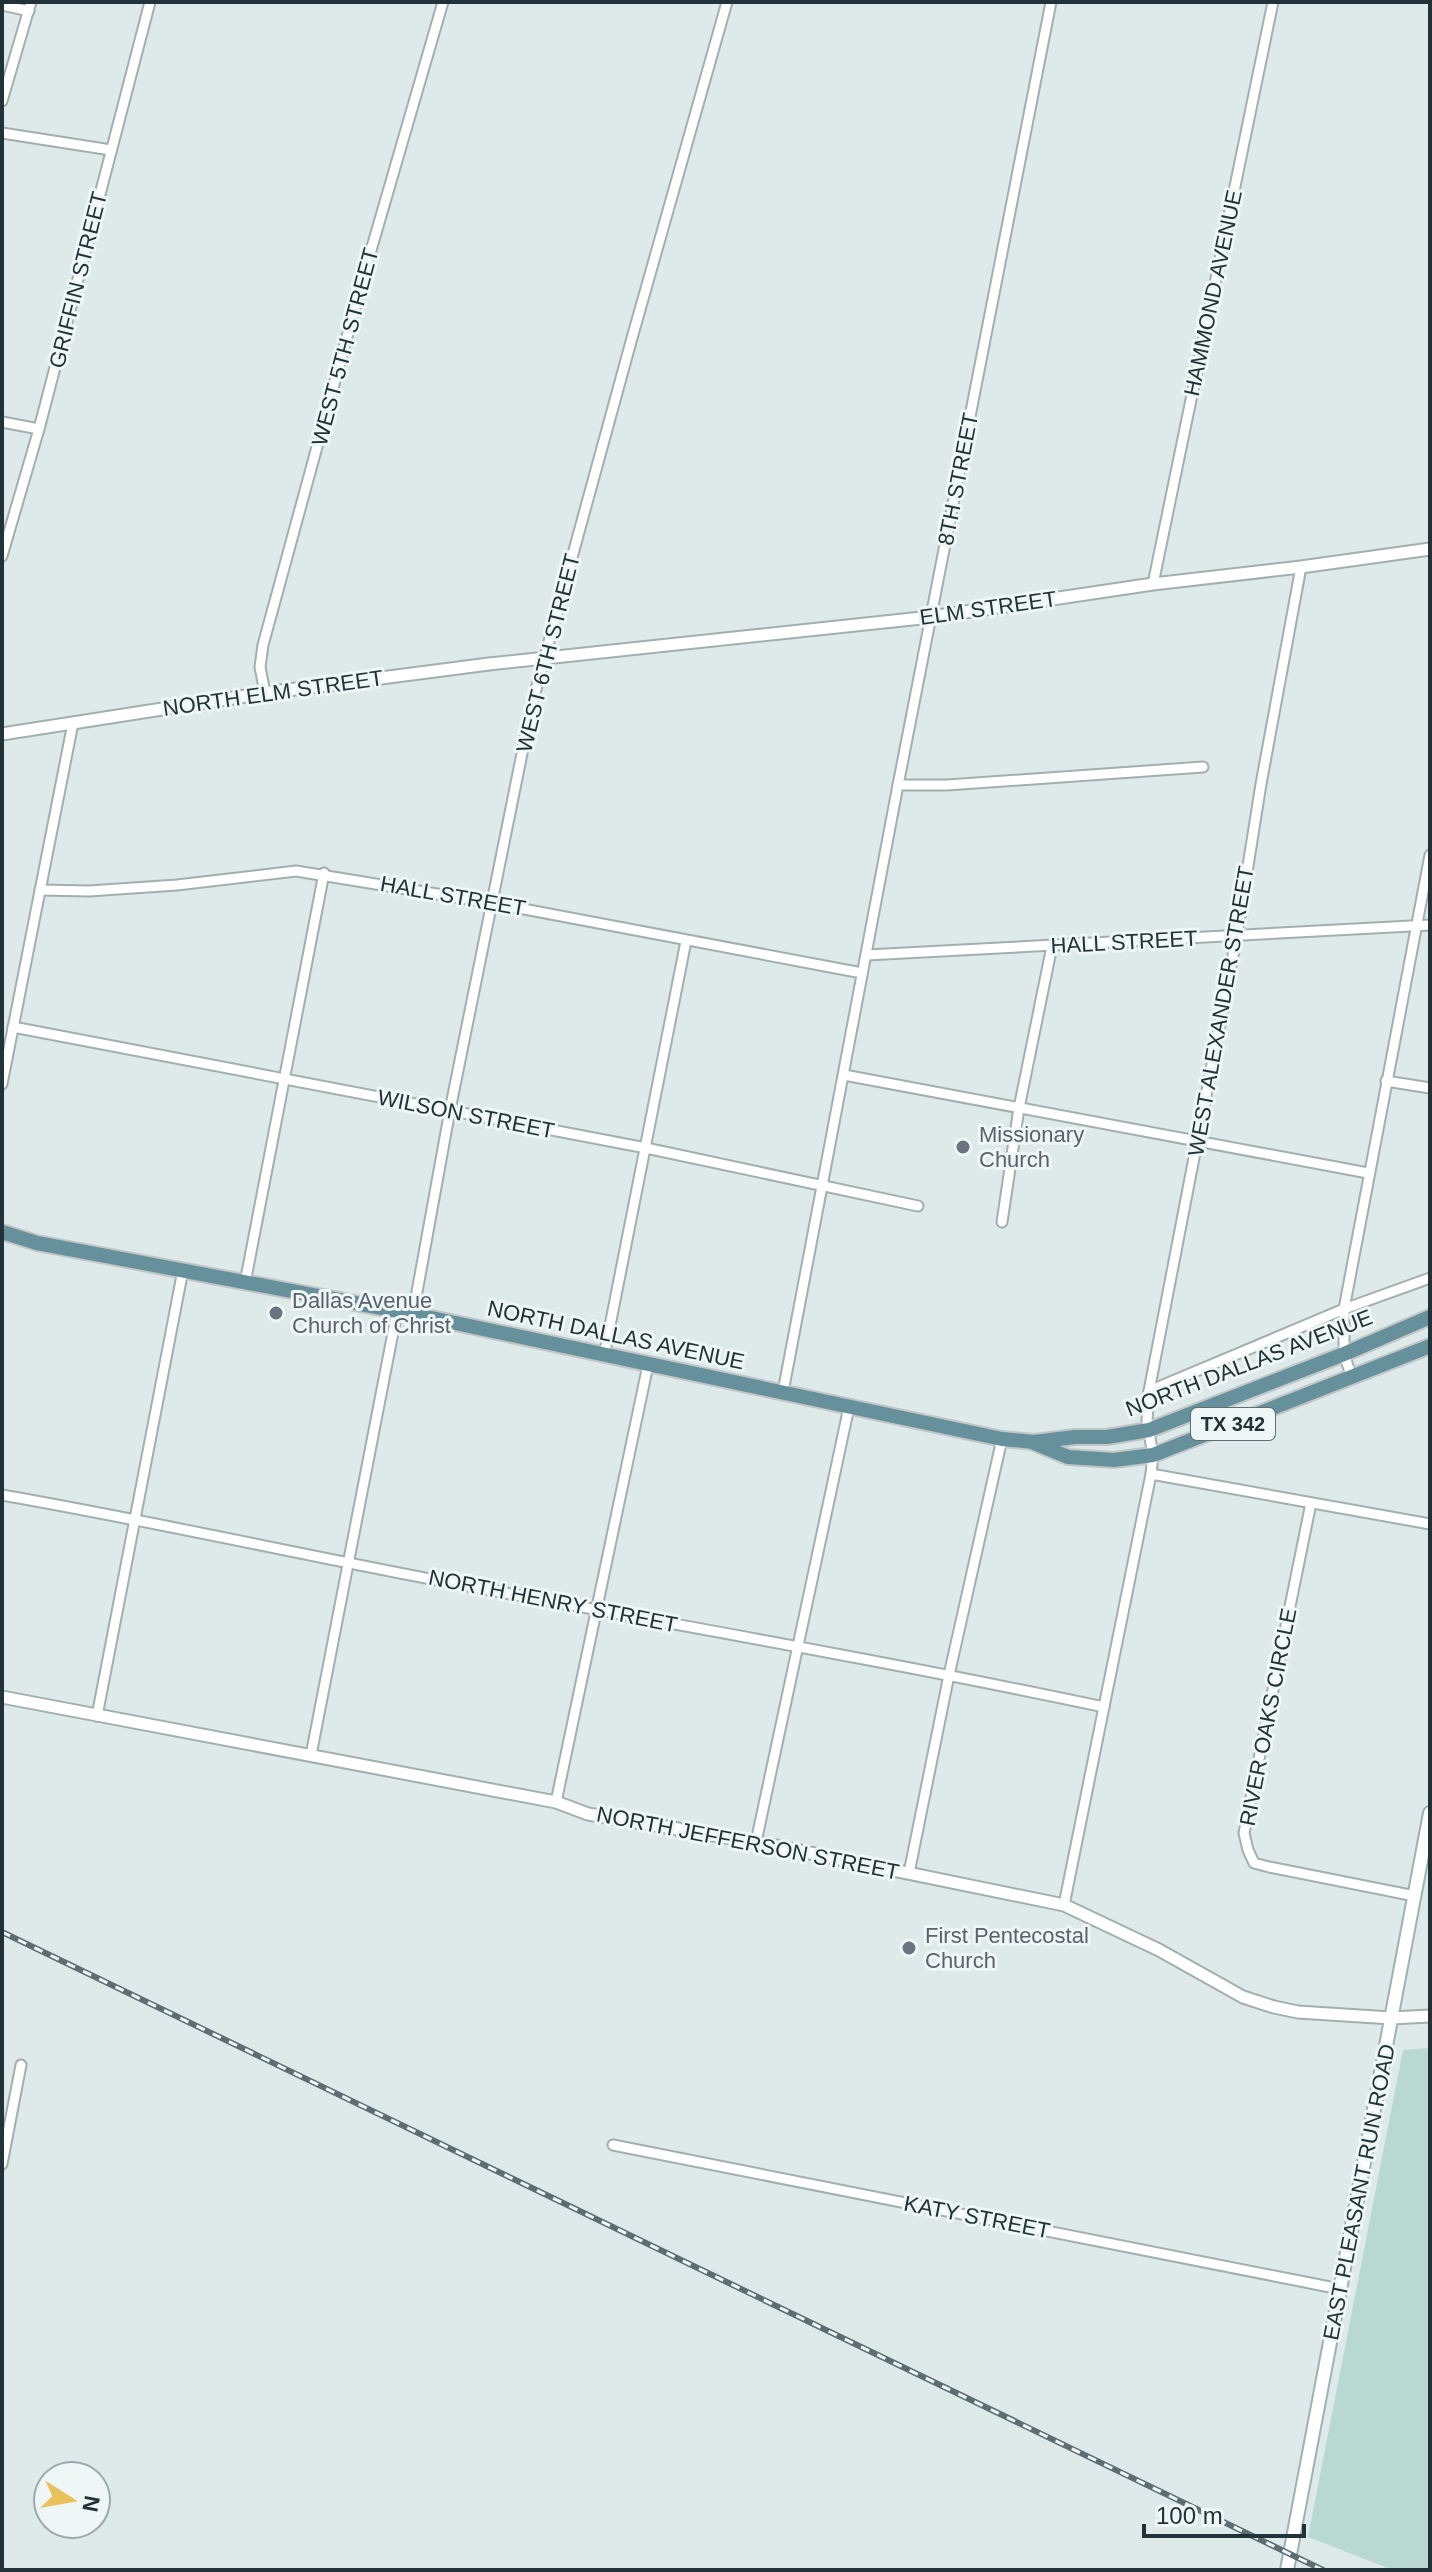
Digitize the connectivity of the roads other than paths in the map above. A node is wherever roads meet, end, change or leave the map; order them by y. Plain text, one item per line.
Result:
1 (150, 2) edge
2 (443, 2) edge
3 (727, 2) edge
4 (1051, 2) edge
5 (1273, 2) edge
6 (2, 5) edge
7 (30, 6) edge
8 (2, 101) edge
9 (2, 133) edge
10 (111, 150) junction
11 (2, 422) edge
12 (39, 429) junction
13 (1430, 549) edge
14 (2, 556) edge
15 (1301, 567) junction
16 (1153, 584) junction
17 (931, 617) junction
18 (545, 658) junction
19 (265, 693) junction
20 (73, 723) junction
21 (2, 734) edge
22 (1203, 767) dead end
23 (898, 785) junction
24 (1430, 855) edge
25 (324, 873) junction
26 (40, 890) junction
27 (492, 903) junction
28 (1430, 925) edge
29 (1416, 926) junction
30 (1237, 935) junction
31 (686, 941) junction
32 (1052, 946) junction
33 (867, 955) junction
34 (862, 973) junction
35 (13, 1027) junction
36 (844, 1075) junction
37 (285, 1080) junction
38 (1386, 1081) junction
39 (2, 1084) edge
40 (1430, 1088) edge
41 (1019, 1108) junction
42 (450, 1110) junction
43 (1197, 1143) junction
44 (646, 1148) junction
45 (1368, 1173) junction
46 (823, 1186) junction
47 (918, 1206) dead end
48 (1002, 1222) dead end
49 (2, 1232) edge
50 (183, 1270) junction
51 (1430, 1278) edge
52 (245, 1283) junction
53 (1344, 1309) junction
54 (397, 1312) junction
55 (413, 1314) junction
56 (1430, 1317) edge
57 (1430, 1346) edge
58 (1344, 1354) junction
59 (604, 1356) junction
60 (648, 1365) junction
61 (1352, 1378) junction
62 (1149, 1391) junction
63 (783, 1392) junction
64 (849, 1407) junction
65 (1149, 1430) junction
66 (1002, 1439) junction
67 (1034, 1442) junction
68 (1153, 1455) junction
69 (1151, 1474) junction
70 (2, 1495) edge
71 (1311, 1503) junction
72 (135, 1519) junction
73 (1430, 1524) edge
74 (348, 1563) junction
75 (598, 1610) junction
76 (797, 1647) junction
77 (949, 1675) junction
78 (2, 1697) edge
79 (1104, 1707) junction
80 (97, 1716) junction
81 (311, 1755) junction
82 (556, 1802) junction
83 (1430, 1813) edge
84 (756, 1842) junction
85 (909, 1873) junction
86 (1415, 1896) junction
87 (1064, 1905) junction
88 (1430, 2016) edge
89 (1391, 2018) junction
90 (21, 2065) dead end
91 (613, 2145) dead end
92 (2, 2164) edge
93 (1340, 2289) junction
94 (1287, 2570) edge

1 - 10 street, GRIFFIN STREET
2 - 19 street, WEST 5TH STREET
3 - 18 street, WEST 6TH STREET
4 - 17 street, 8TH STREET
5 - 16 street, HAMMOND AVENUE
6 - 7 street
7 - 8 street
9 - 10 street
10 - 12 street, GRIFFIN STREET
11 - 12 street
12 - 14 street, GRIFFIN STREET
13 - 15 street, ELM STREET
15 - 16 street, ELM STREET
15 - 30 street, WEST ALEXANDER STREET
16 - 17 street, ELM STREET
17 - 18 street, ELM STREET
17 - 23 street, 8TH STREET
18 - 19 street, NORTH ELM STREET
18 - 27 street, WEST 6TH STREET
19 - 20 street, NORTH ELM STREET
20 - 21 street, NORTH ELM STREET
20 - 26 street
22 - 23 street
23 - 33 street, 8TH STREET
24 - 29 street
25 - 26 street, HALL STREET
25 - 27 street, HALL STREET
25 - 37 street
26 - 35 street
27 - 31 street, HALL STREET
27 - 42 street, WEST 6TH STREET
28 - 29 street, HALL STREET
29 - 30 street, HALL STREET
29 - 38 street
30 - 32 street, HALL STREET
30 - 43 street, WEST ALEXANDER STREET
31 - 34 street, HALL STREET
31 - 44 street
32 - 33 street, HALL STREET
32 - 41 street
33 - 34 street, 8TH STREET
34 - 36 street
35 - 37 street, WILSON STREET
35 - 39 street
36 - 41 street
36 - 46 street
37 - 42 street, WILSON STREET
37 - 52 street
38 - 40 street
38 - 45 street
41 - 43 street
41 - 48 street
42 - 44 street, WILSON STREET
42 - 55 street, WEST 6TH STREET
43 - 45 street
43 - 62 street, WEST ALEXANDER STREET
44 - 46 street, WILSON STREET
44 - 59 street
45 - 53 street
46 - 47 street, WILSON STREET
46 - 63 street
49 - 50 main road, NORTH DALLAS AVENUE / TX 342
50 - 52 main road, NORTH DALLAS AVENUE / TX 342
50 - 72 street
51 - 53 street, NORTH DALLAS AVENUE
52 - 54 main road, NORTH DALLAS AVENUE / TX 342
53 - 58 street
53 - 62 street, NORTH DALLAS AVENUE
54 - 55 main road, NORTH DALLAS AVENUE / TX 342
54 - 74 street
55 - 59 main road, NORTH DALLAS AVENUE / TX 342
56 - 58 main road, NORTH DALLAS AVENUE / TX 342
57 - 61 main road, NORTH DALLAS AVENUE / TX 342
58 - 61 street
58 - 65 main road, NORTH DALLAS AVENUE / TX 342
59 - 60 main road, NORTH DALLAS AVENUE / TX 342
60 - 63 main road, NORTH DALLAS AVENUE / TX 342
60 - 75 street
61 - 68 main road, NORTH DALLAS AVENUE / TX 342
62 - 65 street, WEST ALEXANDER STREET
63 - 64 main road, NORTH DALLAS AVENUE / TX 342
64 - 66 main road, NORTH DALLAS AVENUE / TX 342
64 - 76 street
65 - 67 main road, NORTH DALLAS AVENUE / TX 342
65 - 68 street, WEST ALEXANDER STREET
66 - 67 main road, NORTH DALLAS AVENUE / TX 342
66 - 77 street
67 - 68 main road, NORTH DALLAS AVENUE / TX 342
68 - 69 street, WEST ALEXANDER STREET
69 - 71 street
69 - 79 street, WEST ALEXANDER STREET
70 - 72 street, NORTH HENRY STREET
71 - 73 street
71 - 86 street, RIVER OAKS CIRCLE
72 - 74 street, NORTH HENRY STREET
72 - 80 street
74 - 75 street, NORTH HENRY STREET
74 - 81 street
75 - 76 street, NORTH HENRY STREET
75 - 82 street
76 - 77 street, NORTH HENRY STREET
76 - 84 street
77 - 79 street, NORTH HENRY STREET
77 - 85 street
78 - 80 street, NORTH JEFFERSON STREET
79 - 87 street, WEST ALEXANDER STREET
80 - 81 street, NORTH JEFFERSON STREET
81 - 82 street, NORTH JEFFERSON STREET
82 - 84 street, NORTH JEFFERSON STREET
83 - 86 main road, EAST PLEASANT RUN ROAD
84 - 85 street, NORTH JEFFERSON STREET
85 - 87 street, NORTH JEFFERSON STREET
86 - 89 main road, EAST PLEASANT RUN ROAD
87 - 89 street, NORTH JEFFERSON STREET
88 - 89 street, NORTH JEFFERSON STREET
89 - 93 main road, EAST PLEASANT RUN ROAD
90 - 92 street
91 - 93 street, KATY STREET
93 - 94 main road, EAST PLEASANT RUN ROAD

